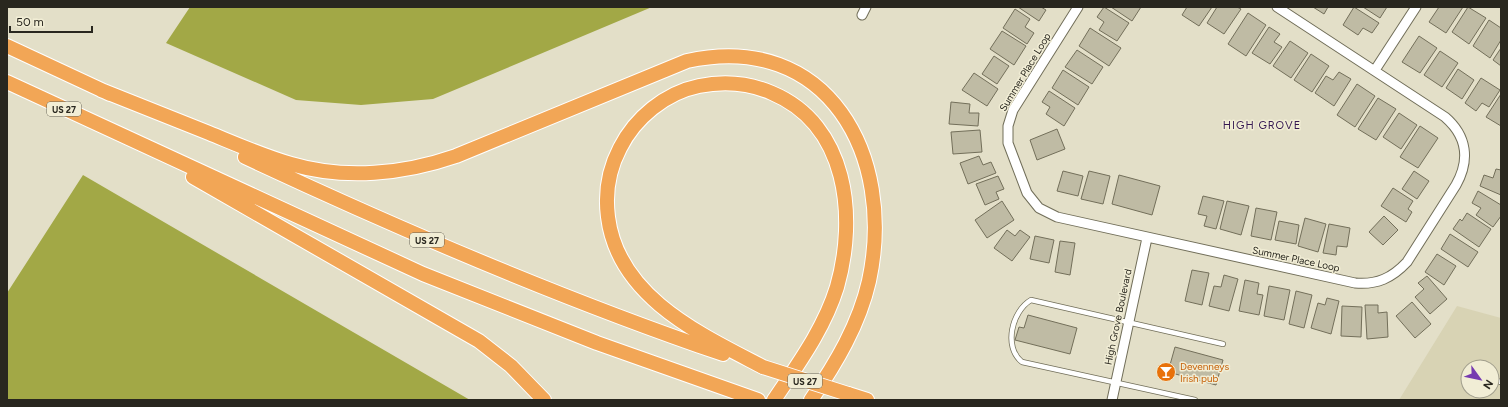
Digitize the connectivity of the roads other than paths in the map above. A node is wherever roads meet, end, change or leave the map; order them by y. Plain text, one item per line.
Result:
1 (1078, 7) edge
2 (1277, 7) edge
3 (1416, 7) edge
4 (7, 46) edge
5 (1375, 70) junction
6 (7, 82) edge
7 (101, 90) junction
8 (122, 135) junction
9 (1147, 238) junction
10 (1128, 323) junction
11 (1223, 344) dead end
12 (763, 367) junction
13 (1116, 383) junction
14 (751, 398) edge
15 (544, 400) edge
16 (774, 400) edge
17 (811, 400) edge
18 (867, 400) edge
19 (1112, 400) edge
20 (1194, 400) edge

1 - 9 street, Summer Place Loop
2 - 5 street, Summer Place Loop
3 - 5 street
4 - 7 highway, US 27
5 - 9 street, Summer Place Loop
6 - 8 highway, US 27
7 - 12 highway, US 27
7 - 17 highway
8 - 14 highway, US 27
8 - 15 highway
9 - 10 street, High Grove Boulevard
10 - 11 lane
10 - 13 street, High Grove Boulevard
10 - 13 lane
12 - 16 highway
12 - 18 highway, US 27, bridge
13 - 19 street, High Grove Boulevard
13 - 20 lane

